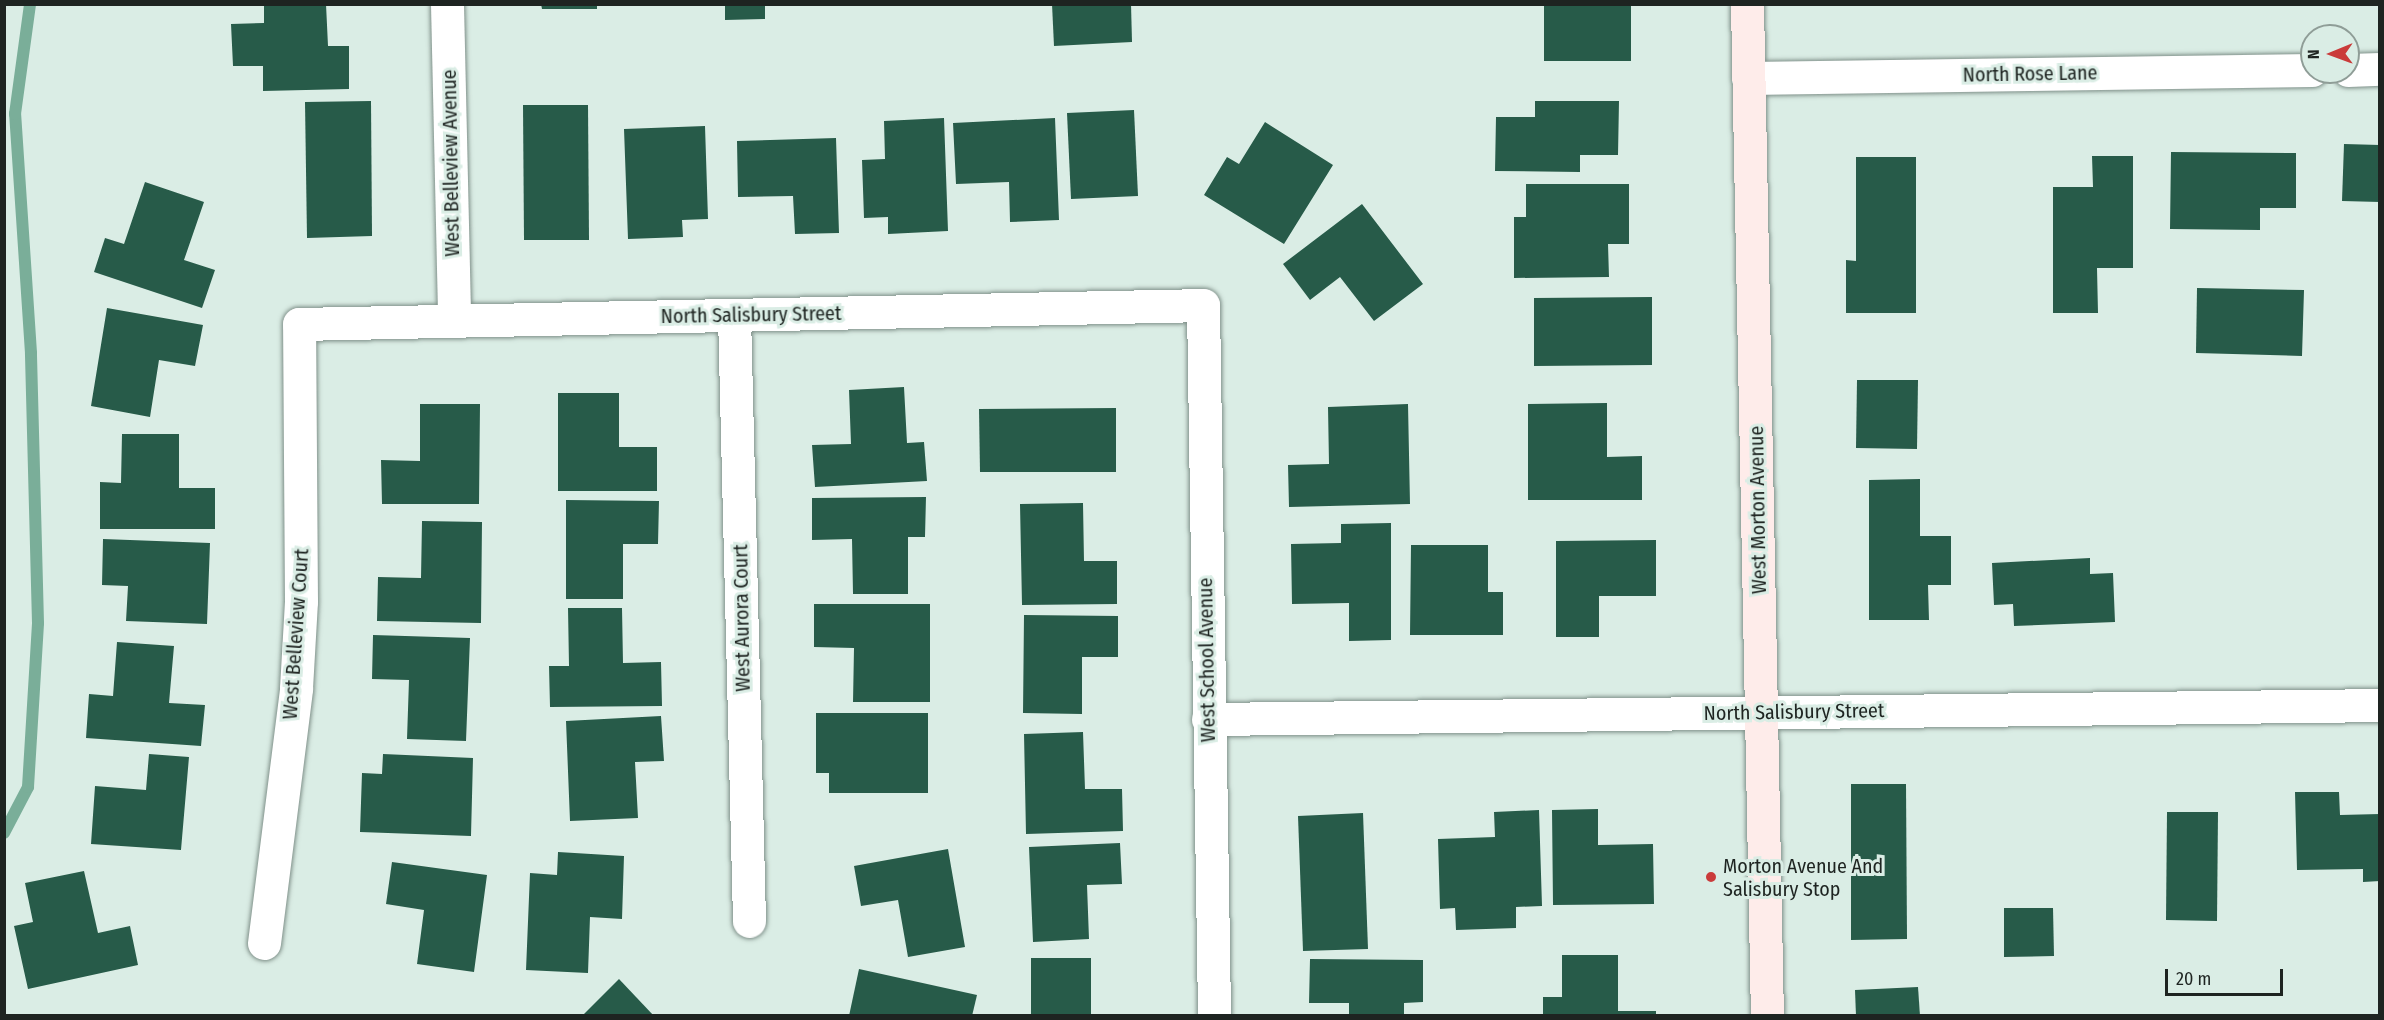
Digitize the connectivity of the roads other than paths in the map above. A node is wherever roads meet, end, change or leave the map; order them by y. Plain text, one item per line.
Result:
1 (447, 4) edge
2 (1747, 4) edge
3 (2379, 69) edge
4 (2300, 70) edge
5 (2360, 70) edge
6 (1748, 78) junction
7 (1203, 305) joint
8 (734, 315) junction
9 (454, 321) junction
10 (299, 324) joint
11 (2379, 705) edge
12 (1762, 713) junction
13 (1208, 719) junction
14 (749, 921) dead end
15 (264, 943) dead end
16 (1214, 1016) edge
17 (1767, 1016) edge

1 - 9 street, West Belleview Avenue
2 - 6 main road, West Morton Avenue
3 - 5 street
4 - 6 street, North Rose Lane
6 - 12 main road, West Morton Avenue
7 - 8 street, North Salisbury Street
7 - 13 street, West School Avenue
8 - 9 street, North Salisbury Street
8 - 14 street, West Aurora Court
9 - 10 street, North Salisbury Street
10 - 15 street, West Belleview Court
11 - 12 street, North Salisbury Street
12 - 13 street, North Salisbury Street
12 - 17 main road, West Morton Avenue
13 - 16 street, West School Avenue

